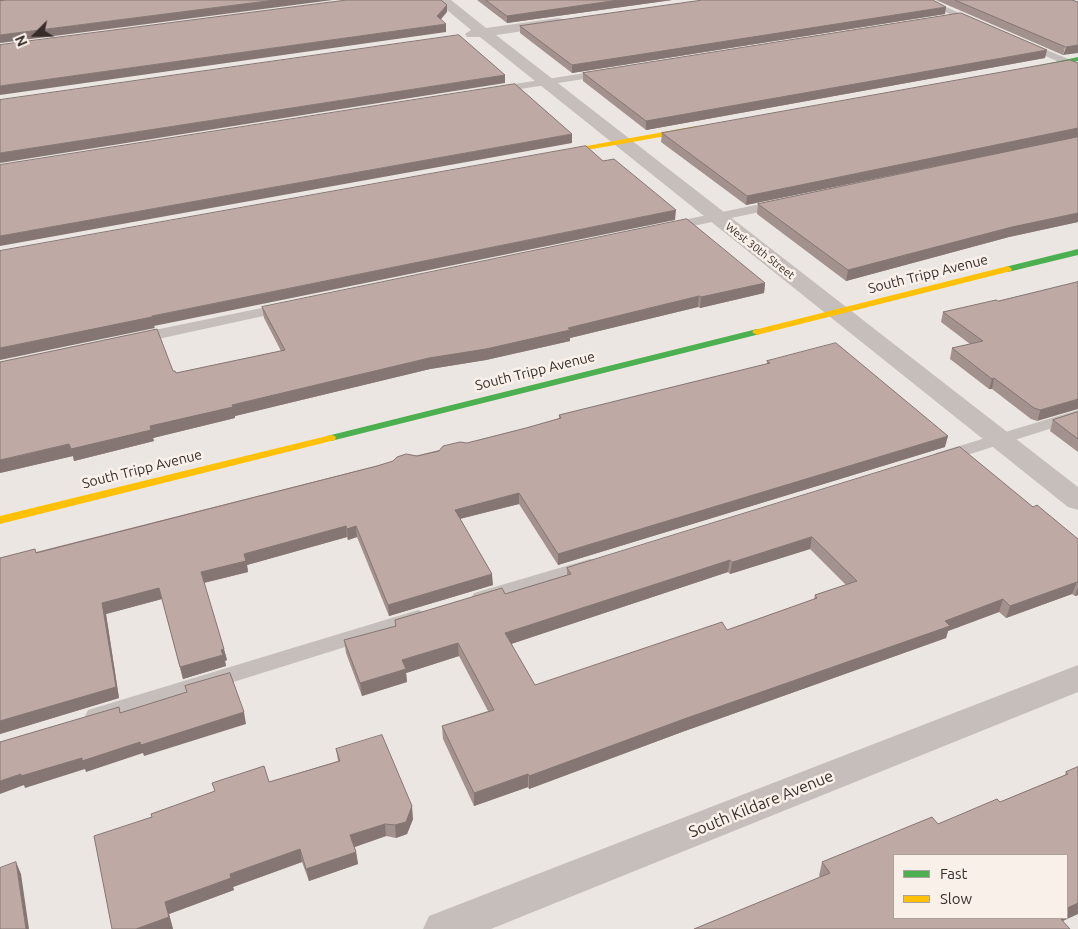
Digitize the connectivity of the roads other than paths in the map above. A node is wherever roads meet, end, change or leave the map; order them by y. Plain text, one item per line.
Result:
1 (442, 0) edge
2 (924, 0) edge
3 (961, 16) junction
4 (576, 19) edge
5 (941, 19) edge
6 (986, 27) edge
7 (484, 32) junction
8 (456, 36) edge
9 (1012, 38) edge
10 (1078, 59) edge
11 (1065, 61) junction
12 (1078, 67) edge
13 (1026, 68) edge
14 (620, 70) edge
15 (546, 82) junction
16 (479, 92) edge
17 (707, 126) edge
18 (622, 142) junction
19 (543, 156) edge
20 (795, 200) edge
21 (717, 217) junction
22 (653, 230) edge
23 (1078, 252) edge
24 (302, 304) edge
25 (838, 312) junction
26 (117, 343) edge
27 (1078, 415) edge
28 (1000, 439) junction
29 (928, 461) edge
30 (1078, 501) edge
31 (0, 520) edge
32 (606, 560) edge
33 (464, 603) edge
34 (436, 612) edge
35 (1078, 678) edge
36 (76, 722) edge
37 (444, 929) edge

1 - 7 street, West 30th Street
2 - 3 lane
3 - 5 lane
3 - 6 lane
4 - 7 street
7 - 8 street
7 - 15 street, West 30th Street
9 - 11 lane
10 - 11 street
11 - 12 lane
11 - 13 street
14 - 15 lane
15 - 16 lane
15 - 18 street, West 30th Street
17 - 18 street
18 - 19 street
18 - 21 street, West 30th Street
20 - 21 lane
21 - 22 lane
21 - 25 street, West 30th Street
23 - 25 street, South Tripp Avenue
24 - 26 lane
25 - 28 street, West 30th Street
25 - 31 street, South Tripp Avenue
27 - 28 lane
28 - 29 lane
28 - 30 street, West 30th Street
32 - 33 lane
34 - 36 lane
35 - 37 street, South Kildare Avenue

